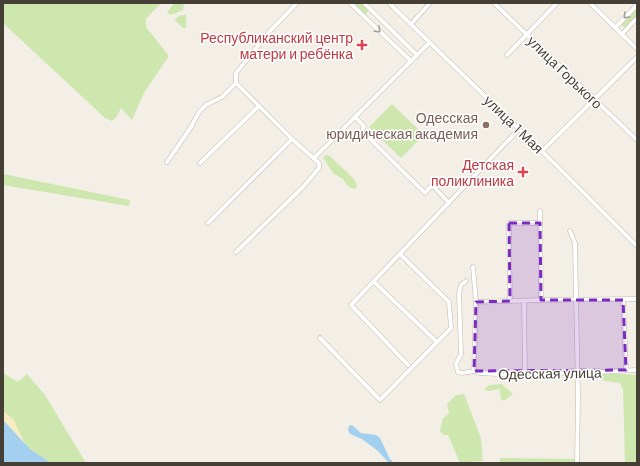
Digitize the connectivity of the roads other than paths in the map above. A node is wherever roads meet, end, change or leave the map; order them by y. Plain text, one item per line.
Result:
1 (297, 3) edge
2 (350, 3) edge
3 (364, 3) edge
4 (389, 3) edge
5 (430, 3) edge
6 (494, 3) edge
7 (557, 3) edge
8 (590, 3) edge
9 (637, 5) edge
10 (637, 18) edge
11 (411, 24) junction
12 (615, 28) junction
13 (622, 34) junction
14 (527, 35) junction
15 (430, 43) junction
16 (637, 50) edge
17 (417, 55) junction
18 (507, 55) dead end
19 (637, 57) edge
20 (411, 61) junction
21 (236, 83) junction
22 (594, 100) junction
23 (259, 106) junction
24 (355, 117) junction
25 (519, 129) junction
26 (292, 139) junction
27 (637, 140) edge
28 (542, 151) junction
29 (314, 158) junction
30 (167, 162) dead end
31 (200, 163) dead end
32 (449, 203) junction
33 (540, 211) dead end
34 (540, 222) junction
35 (208, 223) dead end
36 (570, 232) dead end
37 (637, 246) edge
38 (236, 252) dead end
39 (400, 254) junction
40 (473, 267) dead end
41 (374, 282) junction
42 (466, 282) dead end
43 (637, 299) edge
44 (541, 300) junction
45 (576, 300) junction
46 (623, 300) junction
47 (510, 301) junction
48 (524, 301) junction
49 (476, 302) junction
50 (320, 338) dead end
51 (437, 342) junction
52 (408, 365) dead end
53 (626, 370) junction
54 (637, 370) edge
55 (474, 372) junction
56 (525, 373) junction
57 (577, 373) junction
58 (577, 463) edge

1 - 21 street
2 -> 20 street
3 - 17 street
4 - 11 street, улица 1 Мая
5 - 11 street
6 - 14 street, улица Горького
7 - 14 street
8 - 12 street
9 -> 12 street
10 - 13 street
11 - 15 street, улица 1 Мая
12 - 13 street
13 - 16 street
14 - 18 street
14 - 22 street, улица Горького
15 - 17 street
15 - 25 street, улица 1 Мая
17 - 20 street
19 - 22 street
20 - 24 street
21 - 23 street
21 - 30 street
22 - 27 street, улица Горького
22 - 28 street
23 - 26 street
23 - 31 street
24 - 29 street
24 - 32 street
25 - 28 street, улица 1 Мая
25 - 32 street
26 - 29 street
26 - 35 street
28 - 37 street, улица 1 Мая
29 - 38 street
32 - 39 street
33 - 34 street
34 - 44 street
34 - 47 street
36 - 45 street
39 - 41 street
39 - 51 street
40 - 49 street
41 - 51 street
41 - 52 street
42 - 55 street, Одесская улица
43 - 46 street
44 - 45 street
44 - 48 street
45 - 46 street
45 - 57 street
46 - 53 street
47 - 48 street
47 - 49 street
48 - 56 street
49 - 55 street
50 - 51 street
53 - 54 street, Одесская улица
53 - 57 street, Одесская улица
55 - 56 street, Одесская улица
56 - 57 street, Одесская улица
57 - 58 street

